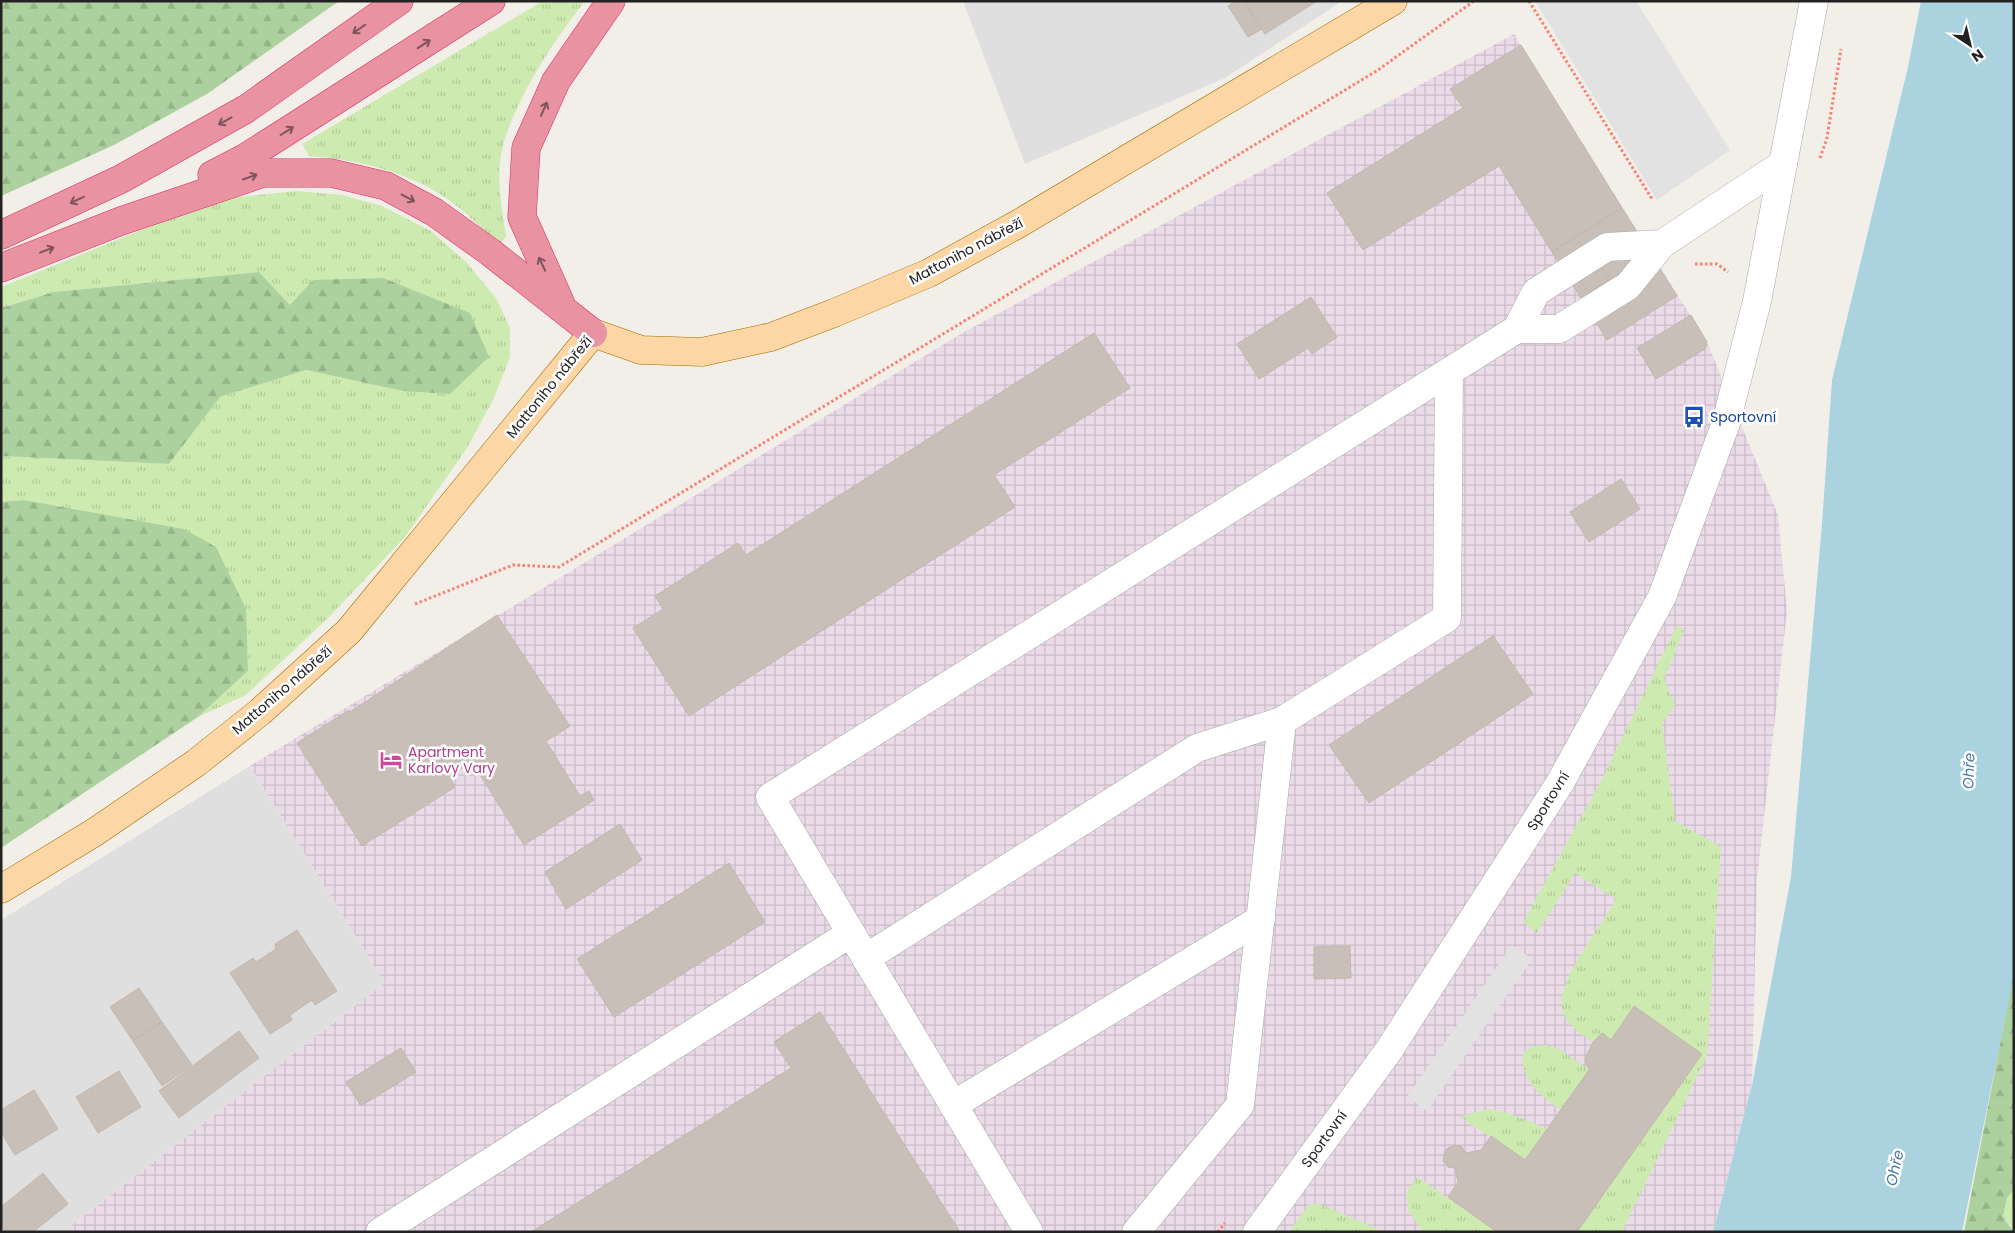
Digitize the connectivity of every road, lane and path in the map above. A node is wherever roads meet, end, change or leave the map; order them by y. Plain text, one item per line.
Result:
1 (399, 1) edge
2 (491, 1) edge
3 (611, 1) edge
4 (1393, 1) edge
5 (1474, 1) edge
6 (1529, 1) edge
7 (1814, 1) edge
8 (1783, 164) junction
9 (1652, 200) dead end
10 (121, 221) junction
11 (1, 235) edge
12 (1662, 244) junction
13 (1694, 264) dead end
14 (1734, 266) dead end
15 (1, 268) edge
16 (562, 308) junction
17 (1517, 329) junction
18 (593, 333) junction
19 (1449, 372) junction
20 (413, 605) dead end
21 (1282, 721) junction
22 (1, 889) edge
23 (1260, 919) junction
24 (851, 933) junction
25 (866, 958) junction
26 (953, 1105) junction
27 (1231, 1215) dead end
28 (380, 1232) edge
29 (1029, 1232) edge
30 (1136, 1232) edge
31 (1218, 1232) edge
32 (1257, 1232) edge

1 -> 11 highway
10 -> 2 highway
16 -> 3 highway
4 - 18 main road, Mattoniho nábřeží
5 - 20 path
6 - 9 path
7 - 8 street, Sportovní
8 - 12 street
8 - 32 street, Sportovní
15 -> 10 highway
10 -> 16 highway
12 - 17 street
12 - 17 street
13 - 14 path
16 - 18 highway
17 - 19 street
18 - 22 main road, Mattoniho nábřeží
19 - 21 street
19 - 24 street
21 - 23 street
21 - 25 street
23 - 26 street
23 - 30 street
24 - 25 street
24 - 28 street
25 - 26 street
26 - 29 street
27 - 31 path

